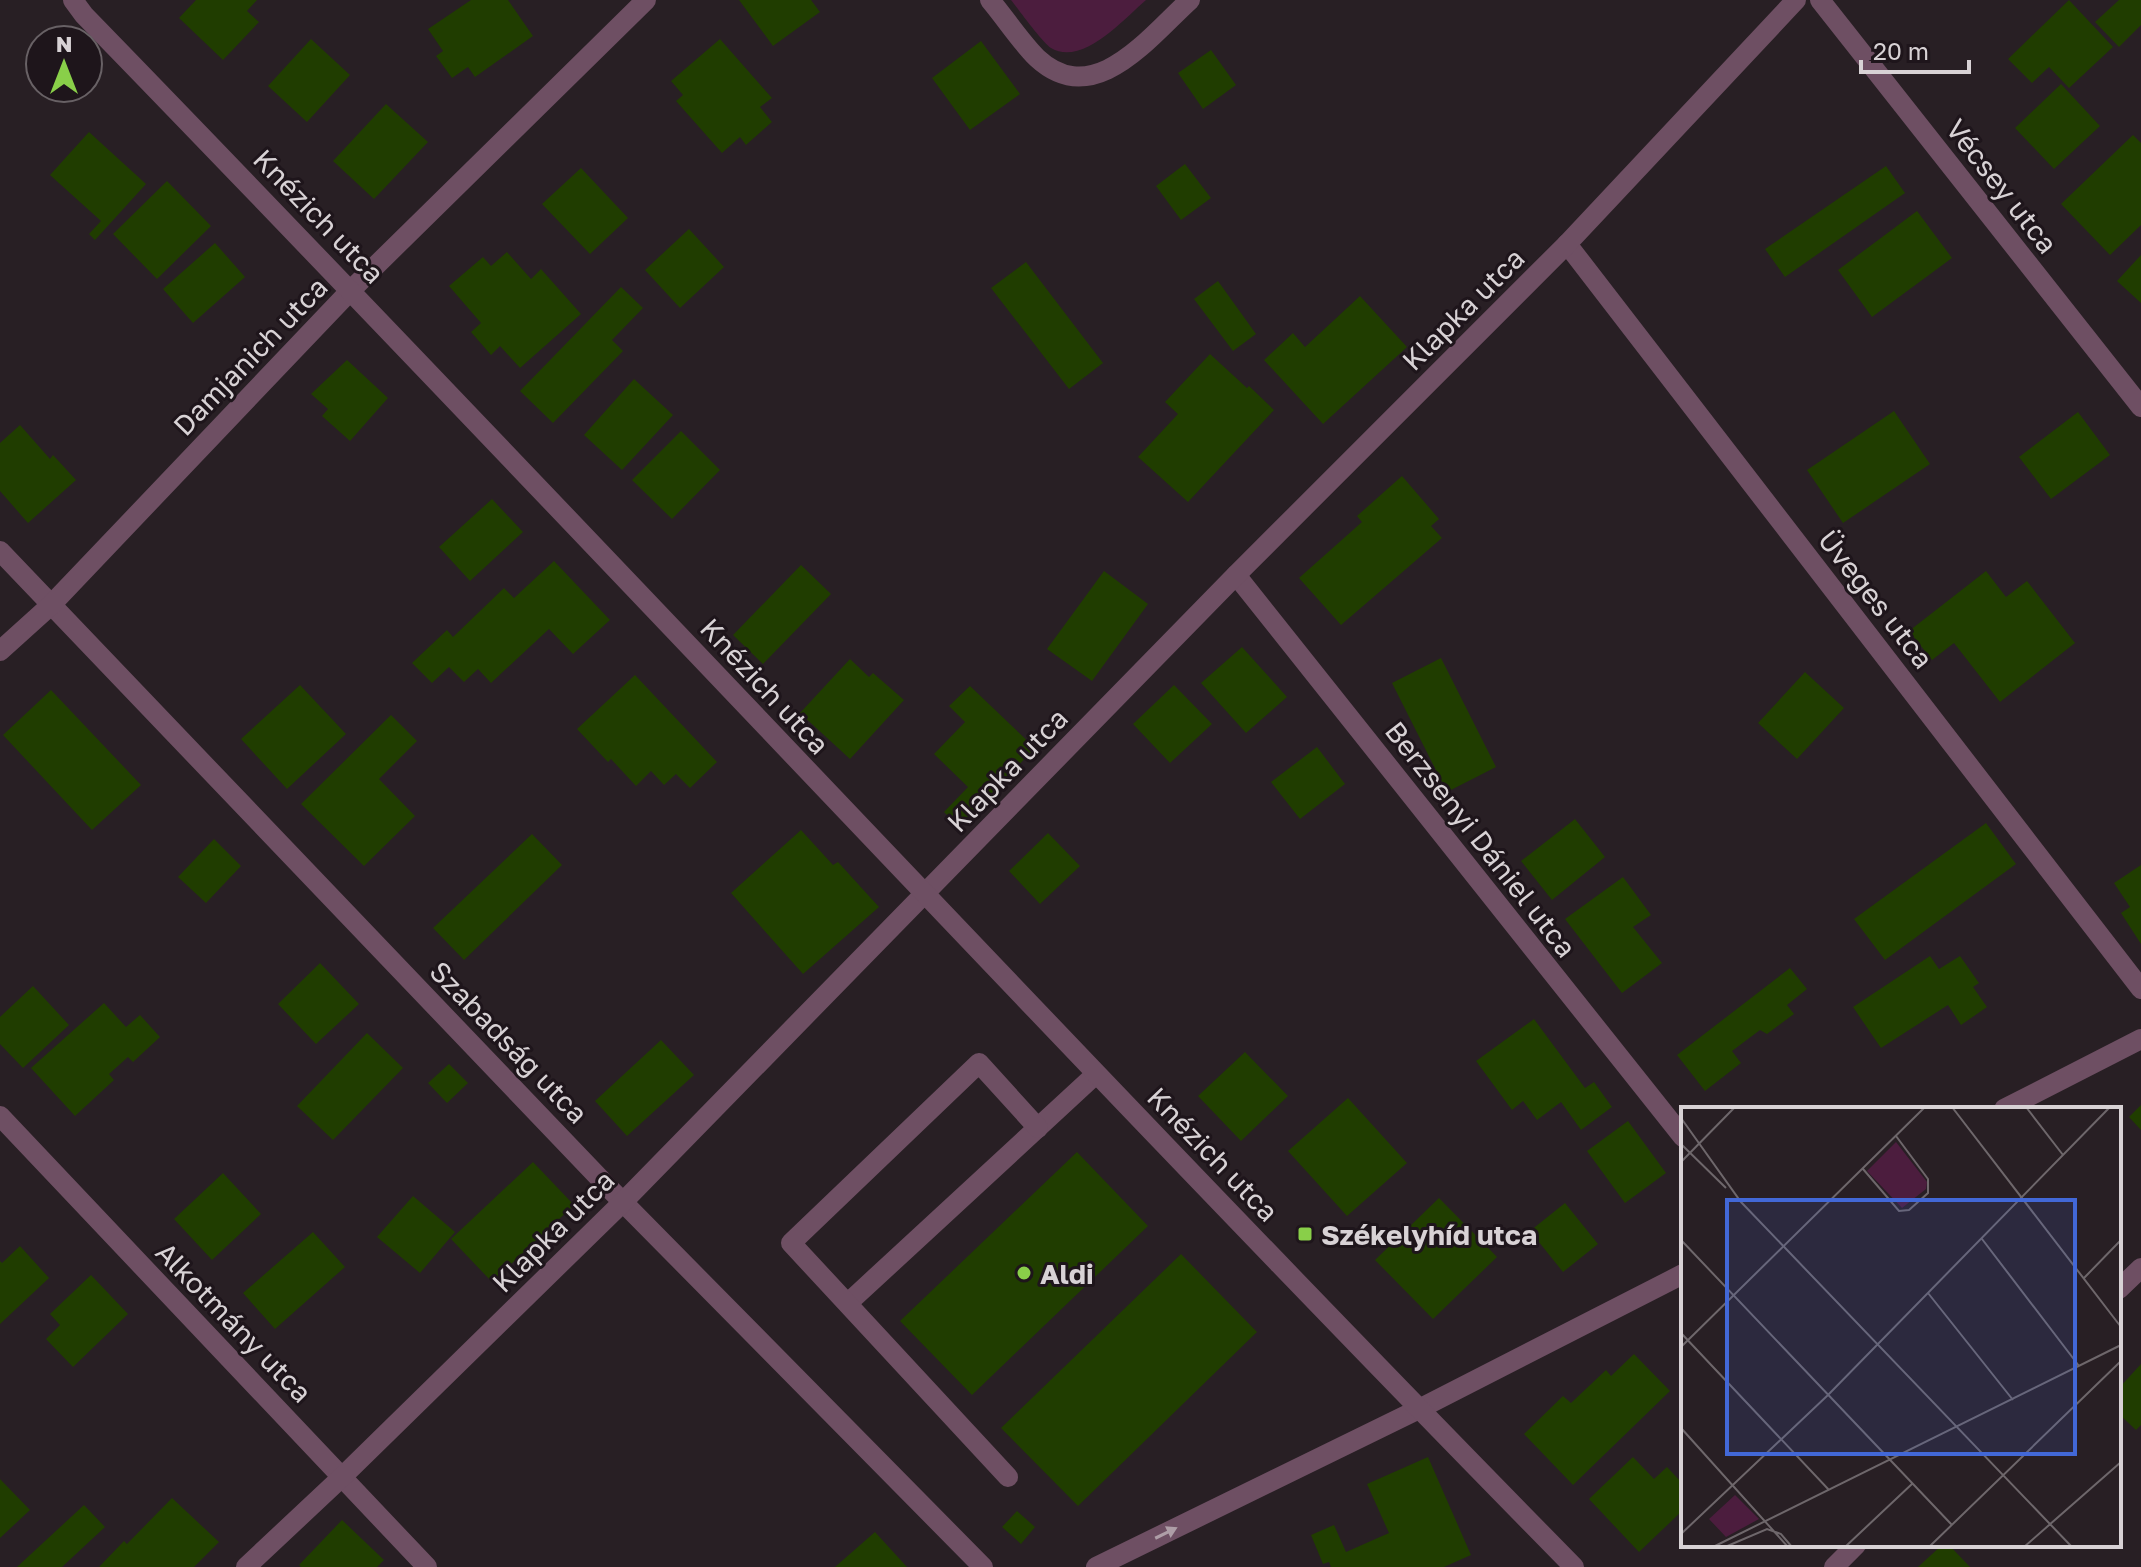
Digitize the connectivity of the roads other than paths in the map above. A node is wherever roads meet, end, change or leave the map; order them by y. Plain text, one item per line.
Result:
1 (646, 0) edge
2 (990, 0) edge
3 (1190, 0) edge
4 (1796, 0) edge
5 (1820, 0) edge
6 (75, 5) edge
7 (1567, 244) junction
8 (351, 290) junction
9 (2141, 407) edge
10 (0, 551) edge
11 (1236, 575) junction
12 (51, 605) junction
13 (0, 651) edge
14 (924, 894) junction
15 (2141, 989) edge
16 (2141, 1039) edge
17 (1096, 1074) junction
18 (2008, 1107) edge
19 (0, 1116) edge
20 (1038, 1128) junction
21 (1681, 1134) edge
22 (623, 1202) junction
23 (2141, 1268) edge
24 (1681, 1275) edge
25 (2121, 1287) edge
26 (848, 1303) junction
27 (1419, 1409) junction
28 (343, 1476) junction
29 (1008, 1477) dead end
30 (1854, 1547) edge
31 (246, 1567) edge
32 (427, 1567) edge
33 (983, 1567) edge
34 (1096, 1567) edge
35 (1574, 1567) edge
36 (1834, 1567) edge

1 - 8 street, Damjanich utca
2 - 3 street
4 - 7 street, Klapka utca
5 - 9 street, Vécsey utca
6 - 8 street, Knézich utca
7 - 11 street, Klapka utca
7 - 15 street, Üveges utca
8 - 12 street, Damjanich utca
8 - 14 street, Knézich utca
10 - 12 street, Szabadság utca
11 - 14 street, Klapka utca
11 - 21 street, Berzsenyi Dániel utca
12 - 13 street, Damjanich utca
12 - 22 street, Szabadság utca
14 - 17 street, Knézich utca
14 - 22 street, Klapka utca
16 - 18 street
17 - 20 street
17 - 27 street, Knézich utca
19 - 28 street, Alkotmány utca
20 - 26 street
20 - 26 street
22 - 28 street, Klapka utca
22 - 33 street, Szabadság utca
23 - 25 street
24 - 27 street
26 - 29 street
34 -> 27 street
27 - 35 street, Knézich utca
28 - 31 street, Klapka utca
28 - 32 street, Alkotmány utca
30 - 36 street

